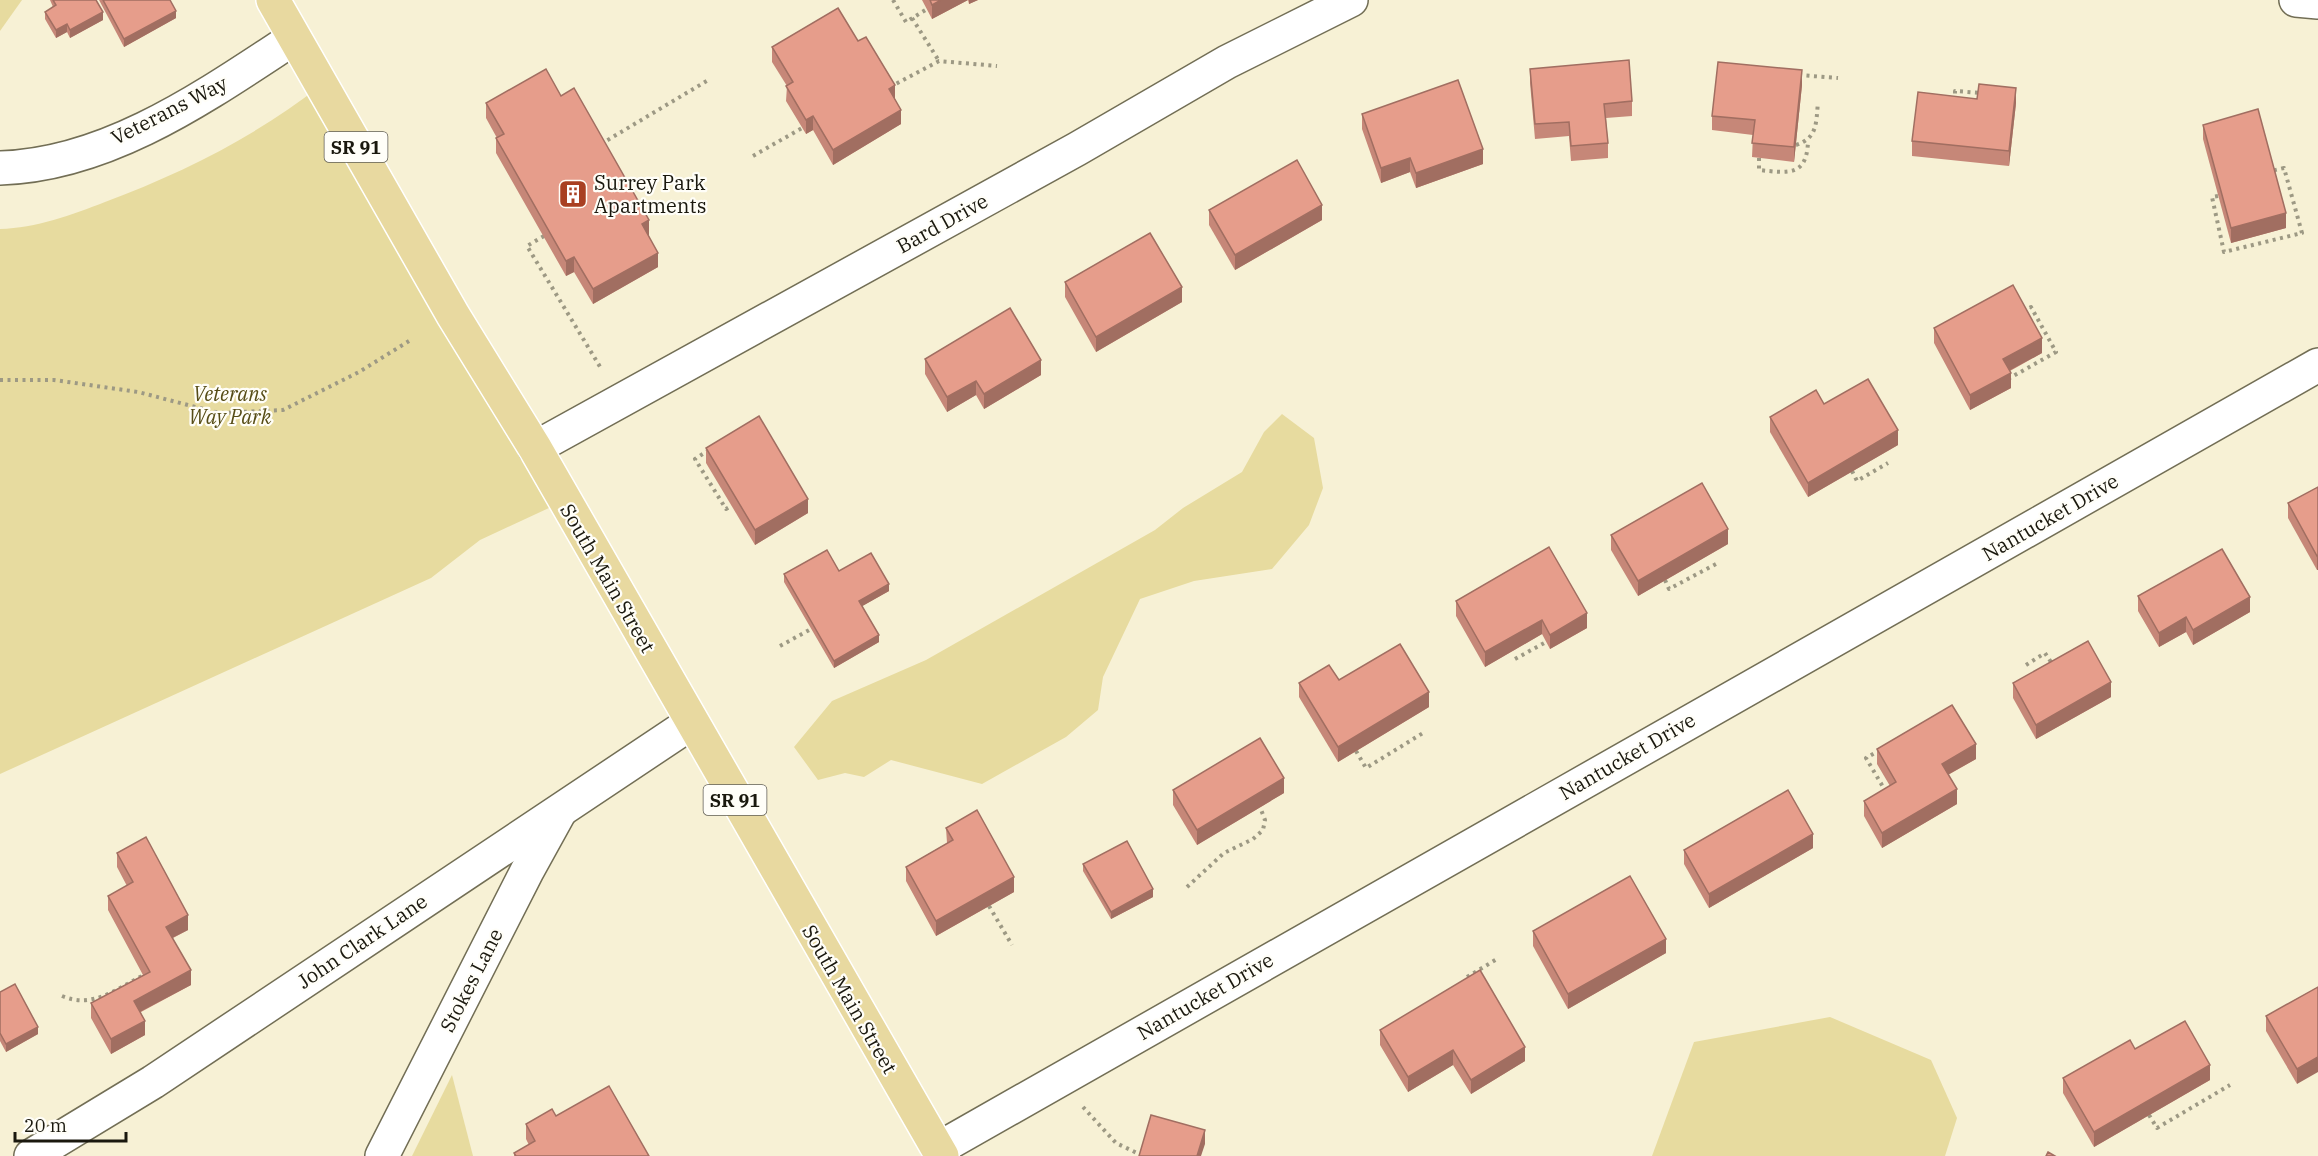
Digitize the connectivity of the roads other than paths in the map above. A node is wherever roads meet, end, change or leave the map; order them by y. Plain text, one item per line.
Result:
1 (273, 0) edge
2 (1351, 0) edge
3 (2296, 0) edge
4 (2318, 2) edge
5 (294, 38) junction
6 (0, 168) edge
7 (2318, 365) edge
8 (535, 448) junction
9 (691, 723) junction
10 (562, 807) junction
11 (940, 1153) edge
12 (31, 1156) edge
13 (382, 1156) edge

1 - 5 main road, South Main Street / SR 91
2 - 8 street, Bard Drive
3 - 4 street
5 - 6 street, Veterans Way
5 - 8 main road, South Main Street / SR 91
7 - 11 street, Nantucket Drive
8 - 9 main road, South Main Street / SR 91
9 - 10 street, John Clark Lane
9 - 11 main road, South Main Street / SR 91
10 - 12 street, John Clark Lane
10 - 13 street, Stokes Lane

